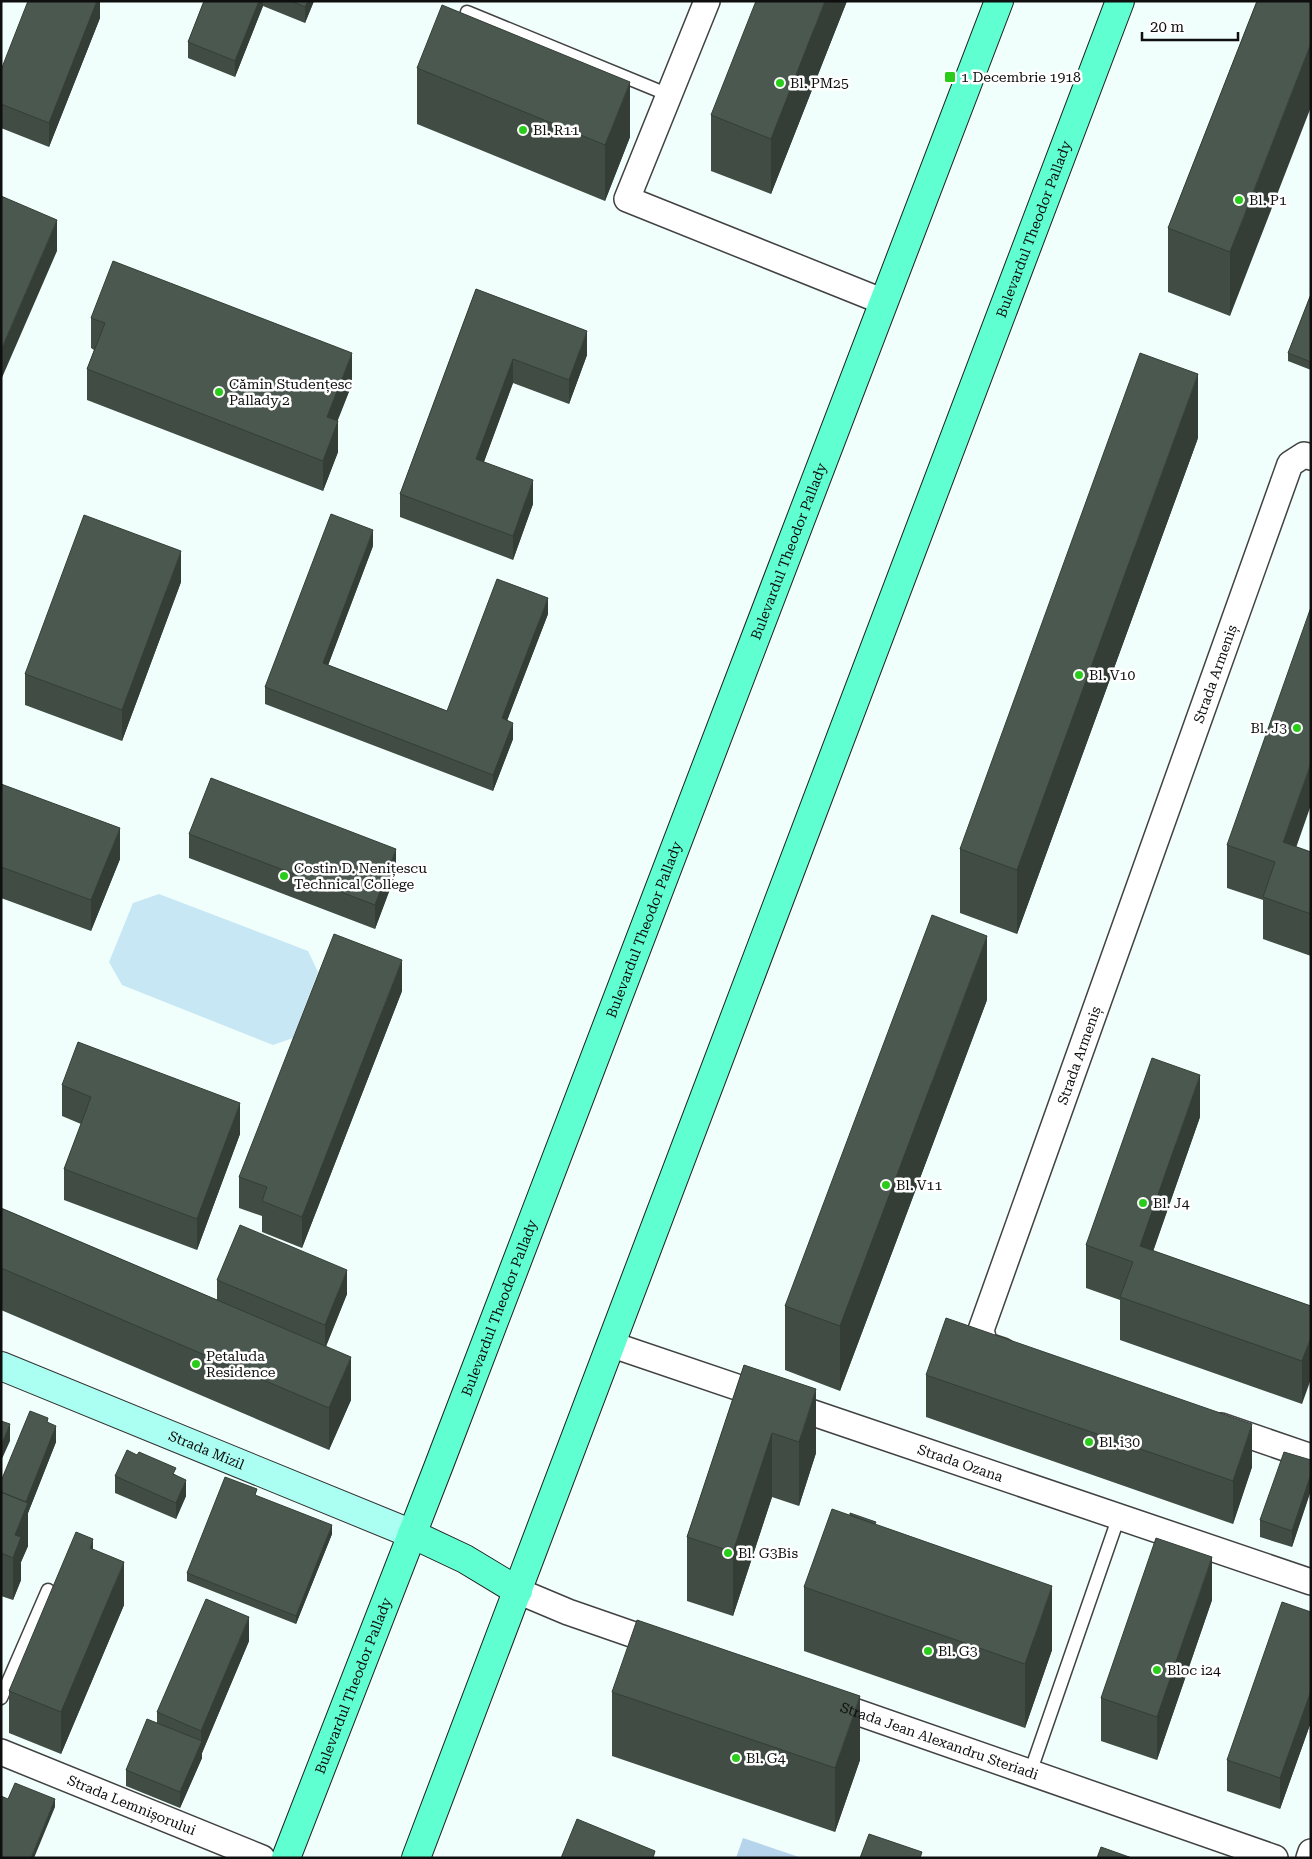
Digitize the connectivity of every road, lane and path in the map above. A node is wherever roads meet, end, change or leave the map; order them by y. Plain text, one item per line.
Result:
1 (707, 1) edge
2 (999, 1) edge
3 (1120, 1) edge
4 (467, 12) dead end
5 (669, 95) junction
6 (884, 302) junction
7 (1311, 457) edge
8 (610, 1344) junction
9 (1022, 1358) edge
10 (1, 1366) edge
11 (1199, 1418) edge
12 (1311, 1457) edge
13 (1119, 1516) junction
14 (412, 1534) junction
15 (1311, 1582) edge
16 (48, 1590) dead end
17 (518, 1591) junction
18 (687, 1654) edge
19 (806, 1695) edge
20 (1, 1698) edge
21 (1, 1752) edge
22 (1030, 1773) junction
23 (1311, 1852) edge
24 (262, 1858) edge
25 (286, 1858) edge
26 (416, 1858) edge
27 (1276, 1858) edge
28 (1309, 1858) edge

1 - 5 street
2 - 6 main road, Bulevardul Theodor Pallady
3 - 8 main road, Bulevardul Theodor Pallady
4 - 5 lane
5 - 6 street
6 - 14 main road, Bulevardul Theodor Pallady
7 - 9 street, Strada Armeniș
8 - 13 street, Strada Ozana
8 - 17 main road, Bulevardul Theodor Pallady
10 - 14 street, Strada Mizil
11 - 12 street
13 - 15 street, Strada Ozana
13 - 22 lane
14 - 17 main road
14 - 25 main road, Bulevardul Theodor Pallady
16 - 20 lane
17 - 18 street
17 - 26 main road, Bulevardul Theodor Pallady
19 - 22 street, Strada Jean Alexandru Steriadi
21 - 24 street, Strada Lemnișorului
22 - 27 street, Strada Jean Alexandru Steriadi
23 - 28 street

